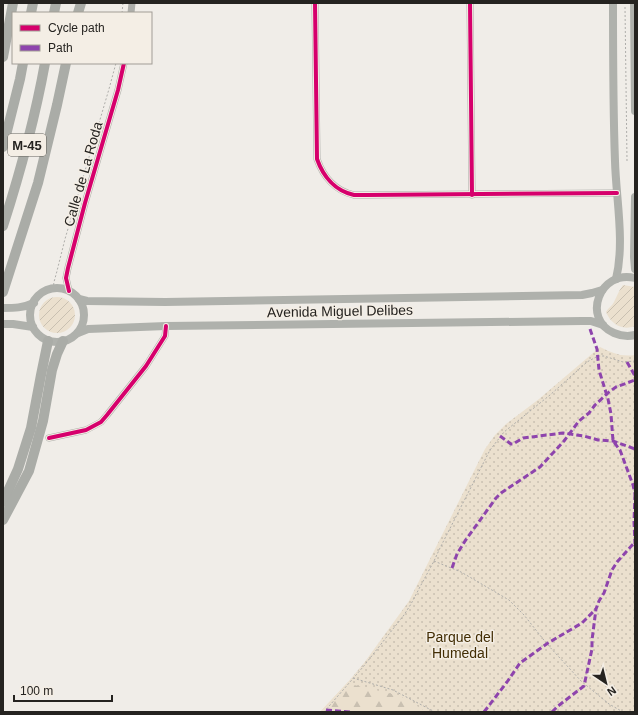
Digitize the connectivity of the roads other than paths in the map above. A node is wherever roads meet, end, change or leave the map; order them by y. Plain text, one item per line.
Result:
1 (13, 3) edge
2 (316, 3) edge
3 (470, 3) edge
4 (613, 3) edge
5 (634, 3) edge
6 (5, 35) edge
7 (3, 57) edge
8 (23, 64) edge
9 (45, 64) edge
10 (66, 64) edge
11 (124, 64) edge
12 (635, 111) edge
13 (3, 147) edge
14 (617, 193) junction
15 (472, 194) junction
16 (635, 197) edge
17 (3, 226) edge
18 (635, 269) edge
19 (635, 278) edge
20 (616, 279) junction
21 (4, 288) edge
22 (602, 290) junction
23 (69, 291) junction
24 (79, 299) junction
25 (34, 303) junction
26 (3, 308) edge
27 (3, 324) edge
28 (603, 325) junction
29 (166, 326) junction
30 (33, 327) junction
31 (78, 333) junction
32 (635, 335) edge
33 (48, 341) junction
34 (63, 341) junction
35 (50, 438) dead end
36 (3, 502) edge
37 (3, 520) edge

1 - 6 highway
2 - 15 street
3 - 15 street
4 - 14 main road
5 - 12 main road
6 - 7 highway
8 - 13 highway, M-45
9 - 17 highway, M-45
10 - 21 highway
11 - 23 street, Calle de La Roda
14 - 15 street
14 - 20 main road
16 - 18 main road
19 - 20 main road
20 - 22 main road
22 - 24 main road, Avenida Miguel Delibes
22 - 28 main road
23 - 24 main road
23 - 25 main road
24 - 31 main road
25 - 26 main road
25 - 30 main road
27 - 30 main road
28 - 29 main road, Avenida Miguel Delibes
28 - 32 main road
29 - 31 main road, Avenida Miguel Delibes
29 - 35 street
30 - 33 main road
31 - 34 main road
33 - 34 main road
33 - 36 highway
34 - 37 highway

